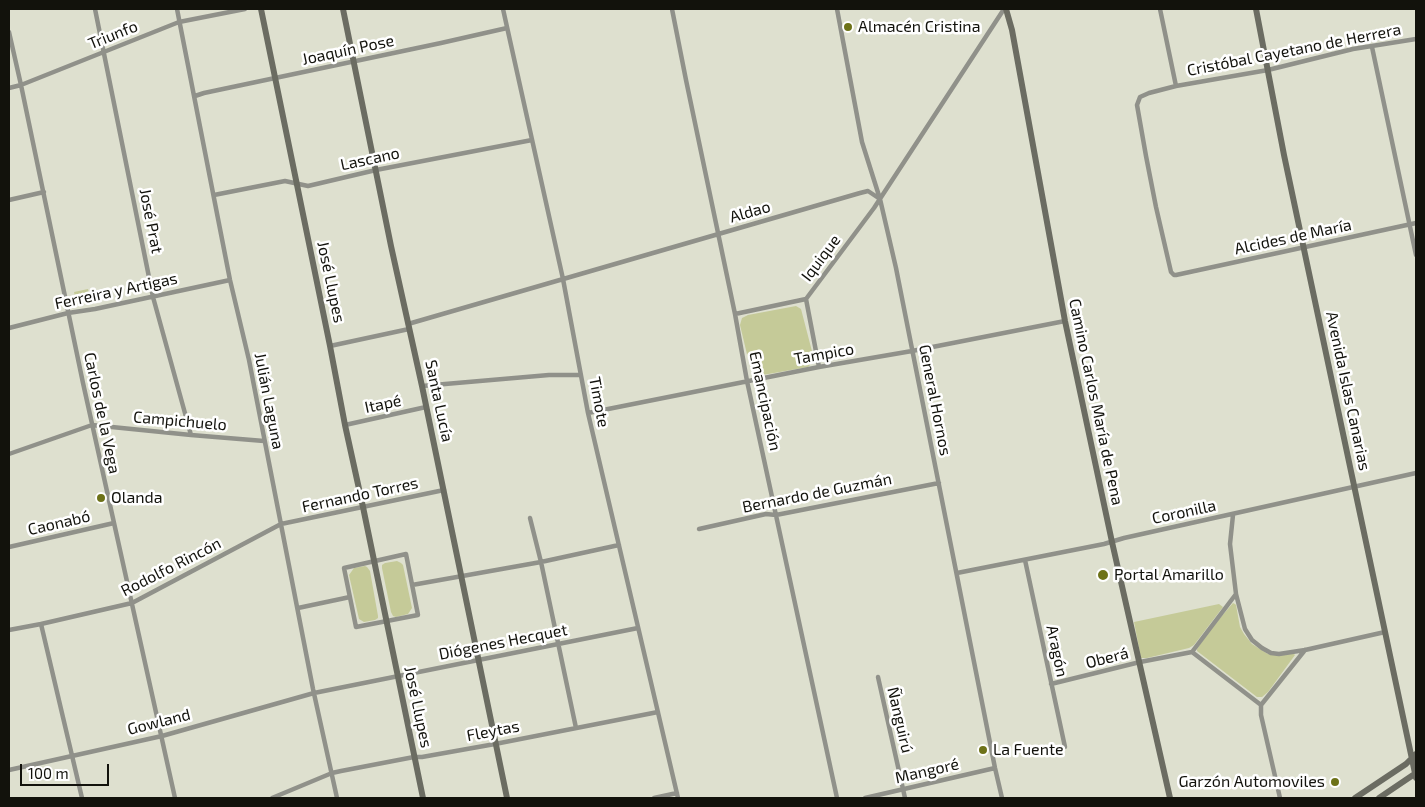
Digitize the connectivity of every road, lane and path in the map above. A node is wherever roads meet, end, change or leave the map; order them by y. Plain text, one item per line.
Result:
1 (96, 9) edge
2 (177, 9) edge
3 (245, 9) edge
4 (261, 9) edge
5 (343, 9) edge
6 (503, 9) edge
7 (672, 9) edge
8 (837, 9) edge
9 (1005, 9) edge
10 (1160, 9) edge
11 (1256, 9) edge
12 (179, 22) junction
13 (507, 28) junction
14 (9, 32) edge
15 (1416, 39) edge
16 (1372, 47) junction
17 (104, 52) junction
18 (354, 61) junction
19 (1268, 70) junction
20 (275, 78) junction
21 (21, 85) junction
22 (1176, 86) junction
23 (9, 88) edge
24 (195, 96) junction
25 (532, 140) junction
26 (376, 170) junction
27 (297, 184) junction
28 (44, 192) junction
29 (214, 195) junction
30 (880, 199) junction
31 (9, 200) edge
32 (1416, 223) edge
33 (1409, 224) junction
34 (718, 234) junction
35 (1303, 248) junction
36 (1416, 255) edge
37 (1174, 274) joint
38 (563, 279) junction
39 (230, 280) junction
40 (153, 296) junction
41 (806, 299) junction
42 (68, 313) junction
43 (735, 314) junction
44 (1065, 321) junction
45 (409, 326) junction
46 (9, 328) edge
47 (330, 346) junction
48 (912, 351) junction
49 (819, 367) junction
50 (581, 375) junction
51 (747, 381) junction
52 (422, 386) junction
53 (426, 407) junction
54 (588, 413) junction
55 (92, 425) junction
56 (345, 425) junction
57 (191, 435) junction
58 (264, 440) junction
59 (9, 454) edge
60 (1416, 474) edge
61 (939, 483) junction
62 (1354, 488) junction
63 (444, 490) junction
64 (363, 507) junction
65 (1233, 514) junction
66 (776, 515) junction
67 (530, 518) dead end
68 (114, 523) junction
69 (281, 524) junction
70 (699, 530) dead end
71 (1112, 542) junction
72 (619, 545) junction
73 (9, 547) edge
74 (1025, 560) junction
75 (374, 561) junction
76 (541, 562) junction
77 (957, 573) junction
78 (461, 576) junction
79 (412, 585) junction
80 (1236, 594) junction
81 (350, 597) junction
82 (132, 603) junction
83 (298, 608) junction
84 (386, 621) junction
85 (41, 624) junction
86 (638, 628) junction
87 (9, 630) edge
88 (1385, 632) junction
89 (558, 643) junction
90 (1305, 650) junction
91 (1192, 652) junction
92 (478, 660) junction
93 (1140, 662) junction
94 (397, 676) junction
95 (878, 677) dead end
96 (1052, 684) junction
97 (314, 693) junction
98 (1261, 705) junction
99 (658, 712) junction
100 (576, 728) junction
101 (162, 736) junction
102 (495, 744) junction
103 (1066, 747) dead end
104 (73, 756) junction
105 (414, 757) junction
106 (1414, 757) edge
107 (995, 768) junction
108 (9, 770) edge
109 (332, 773) junction
110 (1416, 775) edge
111 (903, 790) junction
112 (678, 796) edge
113 (82, 798) edge
114 (175, 798) edge
115 (272, 798) edge
116 (337, 798) edge
117 (423, 798) edge
118 (507, 798) edge
119 (654, 798) edge
120 (838, 798) edge
121 (865, 798) edge
122 (905, 798) edge
123 (1002, 798) edge
124 (1170, 798) edge
125 (1280, 798) edge
126 (1355, 798) edge
127 (1379, 798) edge

1 - 17 street, José Prat
2 - 12 street, Julián Laguna
3 - 12 street, Triunfo
4 - 20 street, José Llupes
5 - 18 street, Santa Lucía
6 - 13 street, Timote
7 - 34 street, Emancipación
8 - 30 street, General Hornos
9 - 30 street
9 - 44 street, Camino Carlos María de Pena
10 - 22 street
11 - 19 street, Avenida Islas Canarias
12 - 17 street, Triunfo
12 - 24 street, Julián Laguna
13 - 18 street, Joaquín Pose
13 - 25 street, Timote
14 - 21 street, Carlos de la Vega
15 - 16 street, Cristóbal Cayetano de Herrera
16 - 19 street, Cristóbal Cayetano de Herrera
16 - 33 street
17 - 21 street, Triunfo
17 - 40 street, José Prat
18 - 20 street, Joaquín Pose
18 - 26 street, Santa Lucía
19 - 22 street, Cristóbal Cayetano de Herrera
19 - 35 street, Avenida Islas Canarias
20 - 24 street, Joaquín Pose
20 - 27 street, José Llupes
21 - 23 street, Triunfo
21 - 28 street, Carlos de la Vega
22 - 37 street, Cristóbal Cayetano de Herrera
24 - 29 street, Julián Laguna
25 - 26 street, Lascano
25 - 38 street, Timote
26 - 27 street, Lascano
26 - 45 street, Santa Lucía
27 - 29 street, Lascano
27 - 47 street, José Llupes
28 - 31 street
28 - 42 street, Carlos de la Vega
29 - 39 street, Julián Laguna
30 - 34 street, Aldao
30 - 41 street, Iquique
30 - 48 street, General Hornos
32 - 33 street, Alcides de María
33 - 35 street, Alcides de María
33 - 36 street
34 - 38 street, Aldao
34 - 43 street, Emancipación
35 - 37 street, Alcides de María
35 - 62 street, Avenida Islas Canarias
38 - 45 street, Aldao
38 - 50 street, Timote
39 - 40 street, Ferreira y Artigas
39 - 58 street, Julián Laguna
40 - 42 street, Ferreira y Artigas
40 - 57 street, José Prat
41 - 43 street, Iquique
41 - 49 street
42 - 46 street, Ferreira y Artigas
42 - 55 street, Carlos de la Vega
43 - 51 street, Emancipación
44 - 48 street, Tampico
44 - 71 street, Camino Carlos María de Pena
45 - 47 street, Aldao
45 - 52 street, Santa Lucía
47 - 56 street, José Llupes
48 - 49 street, Tampico
48 - 61 street, General Hornos
49 - 51 street, Tampico
50 - 52 street
50 - 54 street, Timote
51 - 54 street, Tampico
51 - 66 street, Emancipación
52 - 53 street, Santa Lucía
53 - 56 street, Itapé
53 - 63 street, Santa Lucía
54 - 72 street, Timote
55 - 57 street, Campichuelo
55 - 59 street, Campichuelo
55 - 68 street, Carlos de la Vega
56 - 64 street, José Llupes
57 - 58 street, Campichuelo
58 - 69 street, Julián Laguna
60 - 62 street, Coronilla
61 - 66 street, Bernardo de Guzmán
61 - 77 street, General Hornos
62 - 65 street, Coronilla
62 - 88 street, Avenida Islas Canarias
63 - 64 street, Fernando Torres
63 - 78 street, Santa Lucía
64 - 69 street, Fernando Torres
64 - 75 street, José Llupes
65 - 71 street, Coronilla
65 - 80 street
66 - 70 street, Bernardo de Guzmán
66 - 120 street, Emancipación
67 - 76 street
68 - 73 street, Caonabó
68 - 82 street, Carlos de la Vega
69 - 82 street, Rodolfo Rincón
69 - 83 street, Julián Laguna
71 - 74 street, Coronilla
71 - 93 street, Camino Carlos María de Pena
72 - 76 street
72 - 86 street, Timote
74 - 77 street, Coronilla
74 - 96 street, Aragón
75 - 79 street
75 - 81 street
75 - 84 street, José Llupes
76 - 78 street
76 - 89 street
77 - 107 street, General Hornos
78 - 79 street
78 - 92 street, Santa Lucía
79 - 84 street
80 - 90 street
80 - 91 street
81 - 83 street
81 - 84 street
82 - 85 street, Rodolfo Rincón
82 - 101 street, Carlos de la Vega
83 - 97 street, Julián Laguna
84 - 94 street, José Llupes
85 - 87 street, Rodolfo Rincón
85 - 104 street
86 - 89 street, Diógenes Hecquet
86 - 99 street, Timote
88 - 90 street
88 - 106 street, Avenida Islas Canarias
89 - 92 street, Diógenes Hecquet
89 - 100 street
90 - 98 street
91 - 93 street, Oberá
91 - 98 street
92 - 94 street, Diógenes Hecquet
92 - 102 street, Santa Lucía
93 - 96 street, Oberá
93 - 124 street, Camino Carlos María de Pena
94 - 97 street, Diógenes Hecquet
94 - 105 street, José Llupes
95 - 111 street, Ñanguirú
96 - 103 street, Aragón
97 - 101 street, Gowland
97 - 109 street, Julián Laguna
98 - 125 street
99 - 100 street, Fleytas
99 - 112 street, Timote
100 - 102 street, Fleytas
101 - 104 street, Gowland
101 - 114 street, Carlos de la Vega
102 - 105 street, Fleytas
102 - 118 street, Santa Lucía
104 - 108 street, Gowland
104 - 113 street
105 - 109 street, Fleytas
105 - 117 street, José Llupes
106 - 110 street, Avenida Islas Canarias
106 - 126 street
107 - 111 street, Mangoré
107 - 123 street, General Hornos
109 - 115 street, Fleytas
109 - 116 street, Julián Laguna
110 - 127 street
111 - 121 street, Mangoré
111 - 122 street, Ñanguirú
112 - 119 street

